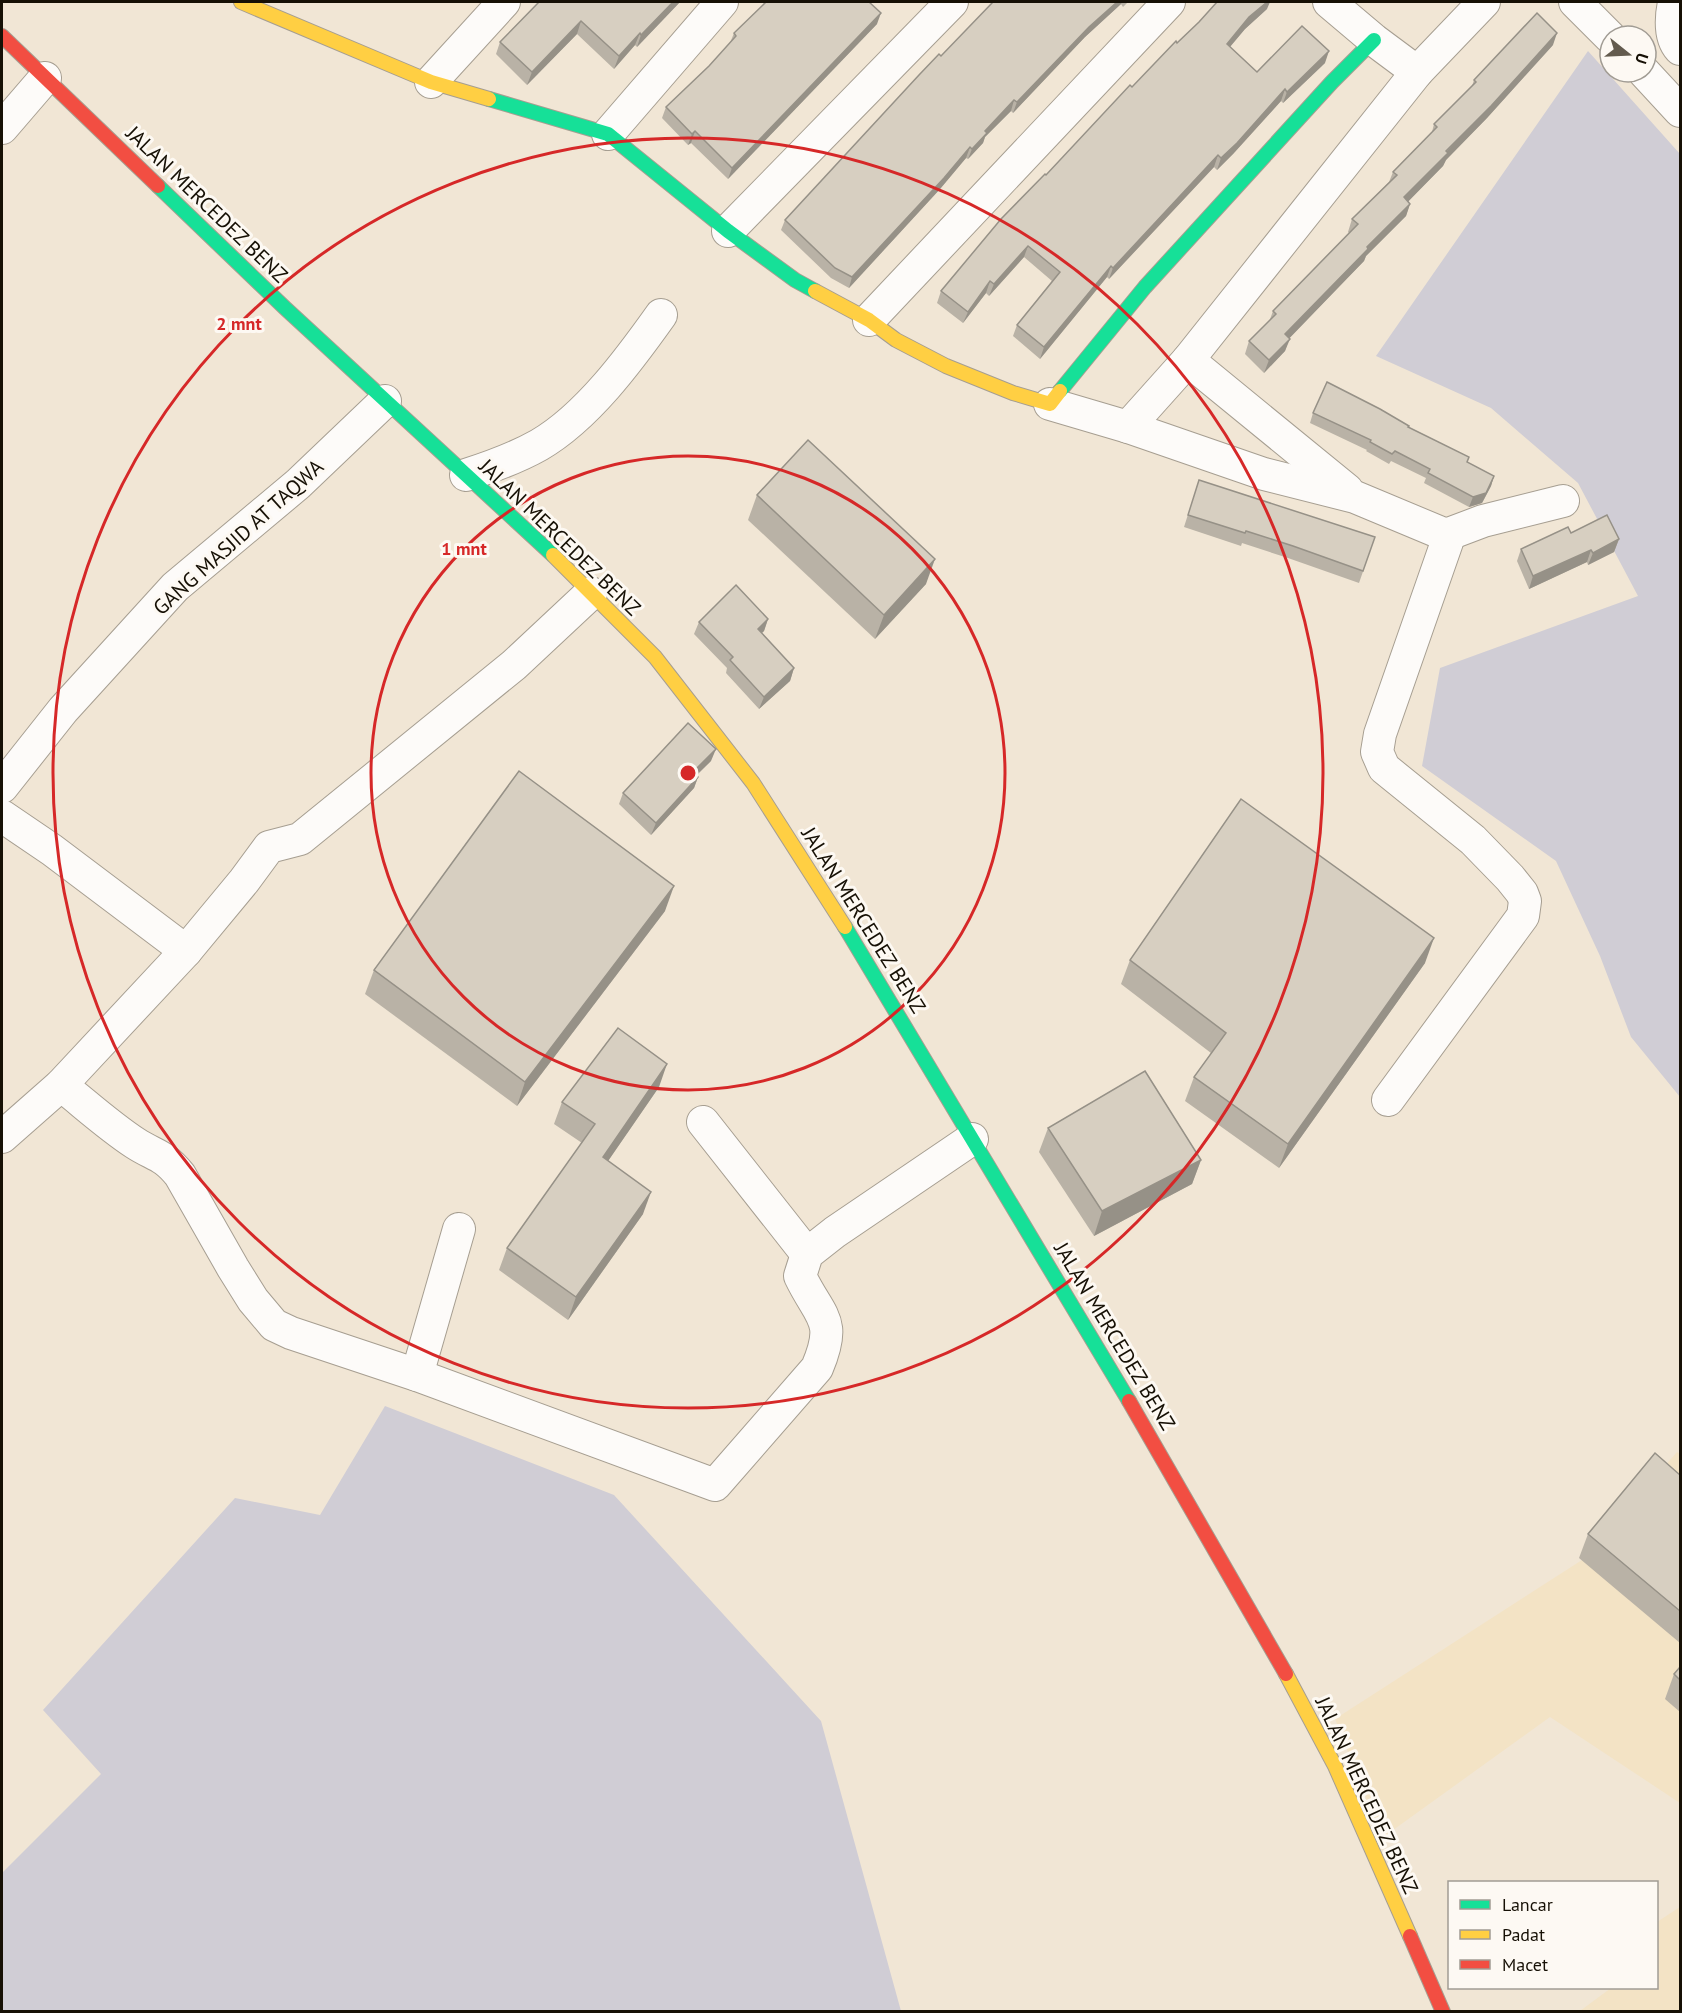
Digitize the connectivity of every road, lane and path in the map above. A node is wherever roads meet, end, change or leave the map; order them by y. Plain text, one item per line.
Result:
1 (504, 2) edge
2 (722, 2) edge
3 (1169, 2) edge
4 (1329, 2) edge
5 (1484, 2) edge
6 (1575, 2) edge
7 (1674, 2) edge
8 (258, 5) edge
9 (938, 6) edge
10 (1598, 25) edge
11 (2, 36) edge
12 (1374, 40) junction
13 (1680, 49) edge
14 (1417, 72) junction
15 (45, 78) junction
16 (431, 82) junction
17 (1655, 84) edge
18 (1680, 111) edge
19 (2, 128) edge
20 (608, 134) junction
21 (728, 231) junction
22 (661, 315) dead end
23 (869, 320) junction
24 (1188, 360) junction
25 (385, 401) junction
26 (1050, 404) junction
27 (1128, 427) junction
28 (466, 475) junction
29 (1355, 496) junction
30 (1563, 501) dead end
31 (1446, 535) junction
32 (591, 593) junction
33 (2, 787) edge
34 (2, 816) edge
35 (186, 951) junction
36 (61, 1085) junction
37 (1388, 1100) dead end
38 (703, 1122) dead end
39 (2, 1137) edge
40 (972, 1138) junction
41 (459, 1230) dead end
42 (807, 1254) junction
43 (417, 1375) junction
44 (1443, 2012) edge

1 - 16 street
2 - 20 street
3 - 23 street
4 - 12 street
5 - 14 street
6 - 10 street
7 - 13 street
8 - 16 main road
9 - 21 street
11 - 15 main road, JALAN MERCEDEZ BENZ
12 - 14 street
12 - 26 main road
14 - 24 street
15 - 19 street
15 - 25 main road, JALAN MERCEDEZ BENZ
16 - 20 main road
17 - 18 street
20 - 21 main road
21 - 23 main road
22 - 28 street
23 - 26 main road
24 - 27 street
24 - 29 street
25 - 28 main road, JALAN MERCEDEZ BENZ
25 - 33 street, GANG MASJID AT TAQWA
26 - 27 street
27 - 29 street
28 - 32 main road, JALAN MERCEDEZ BENZ
29 - 31 street
30 - 31 street
31 - 37 street
32 - 35 street
32 - 40 main road, JALAN MERCEDEZ BENZ
34 - 35 street
35 - 36 street
36 - 39 street
36 - 43 street
38 - 42 street
40 - 42 street
40 - 44 main road, JALAN MERCEDEZ BENZ
41 - 43 street
42 - 43 street

